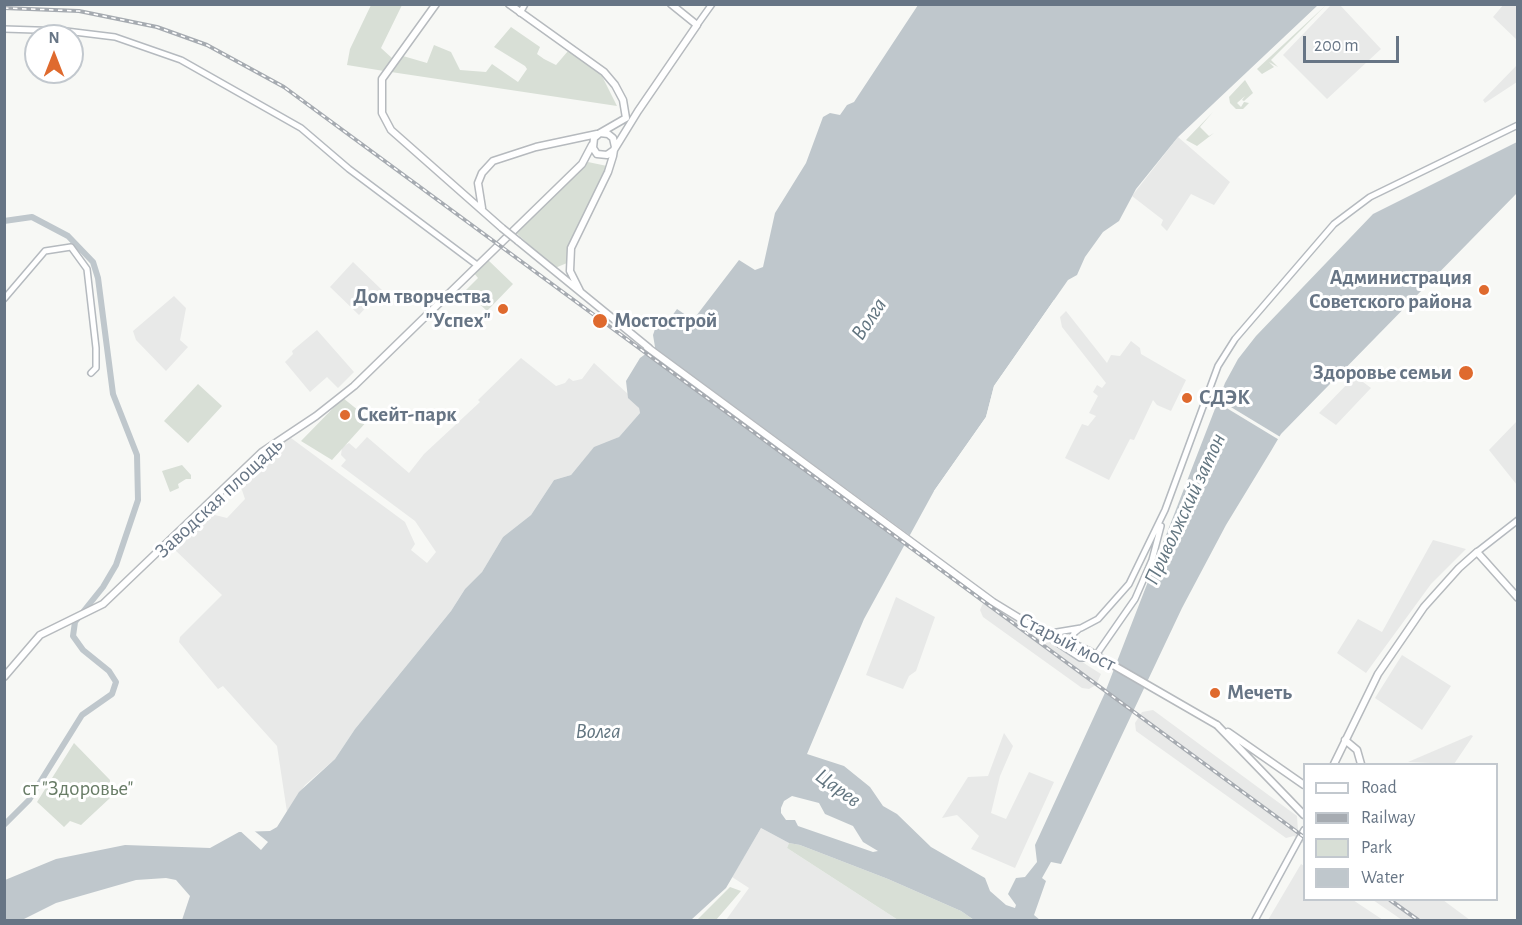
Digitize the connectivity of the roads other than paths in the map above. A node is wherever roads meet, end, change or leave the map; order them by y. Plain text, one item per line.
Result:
1 (436, 4) edge
2 (509, 4) edge
3 (525, 4) edge
4 (670, 4) edge
5 (712, 4) edge
6 (519, 13) junction
7 (697, 25) junction
8 (4, 29) edge
9 (1518, 124) edge
10 (599, 133) junction
11 (592, 145) junction
12 (614, 150) junction
13 (601, 155) junction
14 (582, 164) junction
15 (488, 216) junction
16 (477, 265) junction
17 (4, 299) edge
18 (590, 303) junction
19 (91, 373) dead end
20 (1165, 510) junction
21 (1518, 520) edge
22 (1477, 552) junction
23 (1518, 598) edge
24 (1081, 628) junction
25 (1050, 635) junction
26 (1071, 642) junction
27 (4, 676) edge
28 (1217, 725) junction
29 (1345, 740) junction
30 (1335, 763) edge
31 (1360, 763) edge
32 (1303, 783) edge
33 (1303, 813) edge
34 (1303, 834) edge
35 (1255, 921) edge

1 - 15 main road
2 - 6 main road
3 - 6 main road
4 - 7 main road
5 - 7 main road
6 - 10 main road
7 - 12 main road
8 - 16 main road
9 - 20 main road
10 - 11 main road
10 - 12 main road
10 - 15 main road
11 - 13 main road
11 - 14 main road
12 - 13 main road
12 - 18 main road
13 - 14 main road
14 - 16 main road, Заводская площадь
15 - 18 main road, bridge
16 - 27 main road, Заводская площадь
17 - 19 main road
18 - 25 main road, Старый мост
20 - 24 main road
20 - 25 main road
21 - 22 main road
22 - 23 main road
22 - 29 main road
24 - 25 main road
24 - 26 main road
25 - 26 main road, Старый мост
26 - 28 main road, Старый мост, bridge
28 - 32 main road
28 - 33 main road
29 - 30 main road
29 - 31 main road
34 - 35 main road

